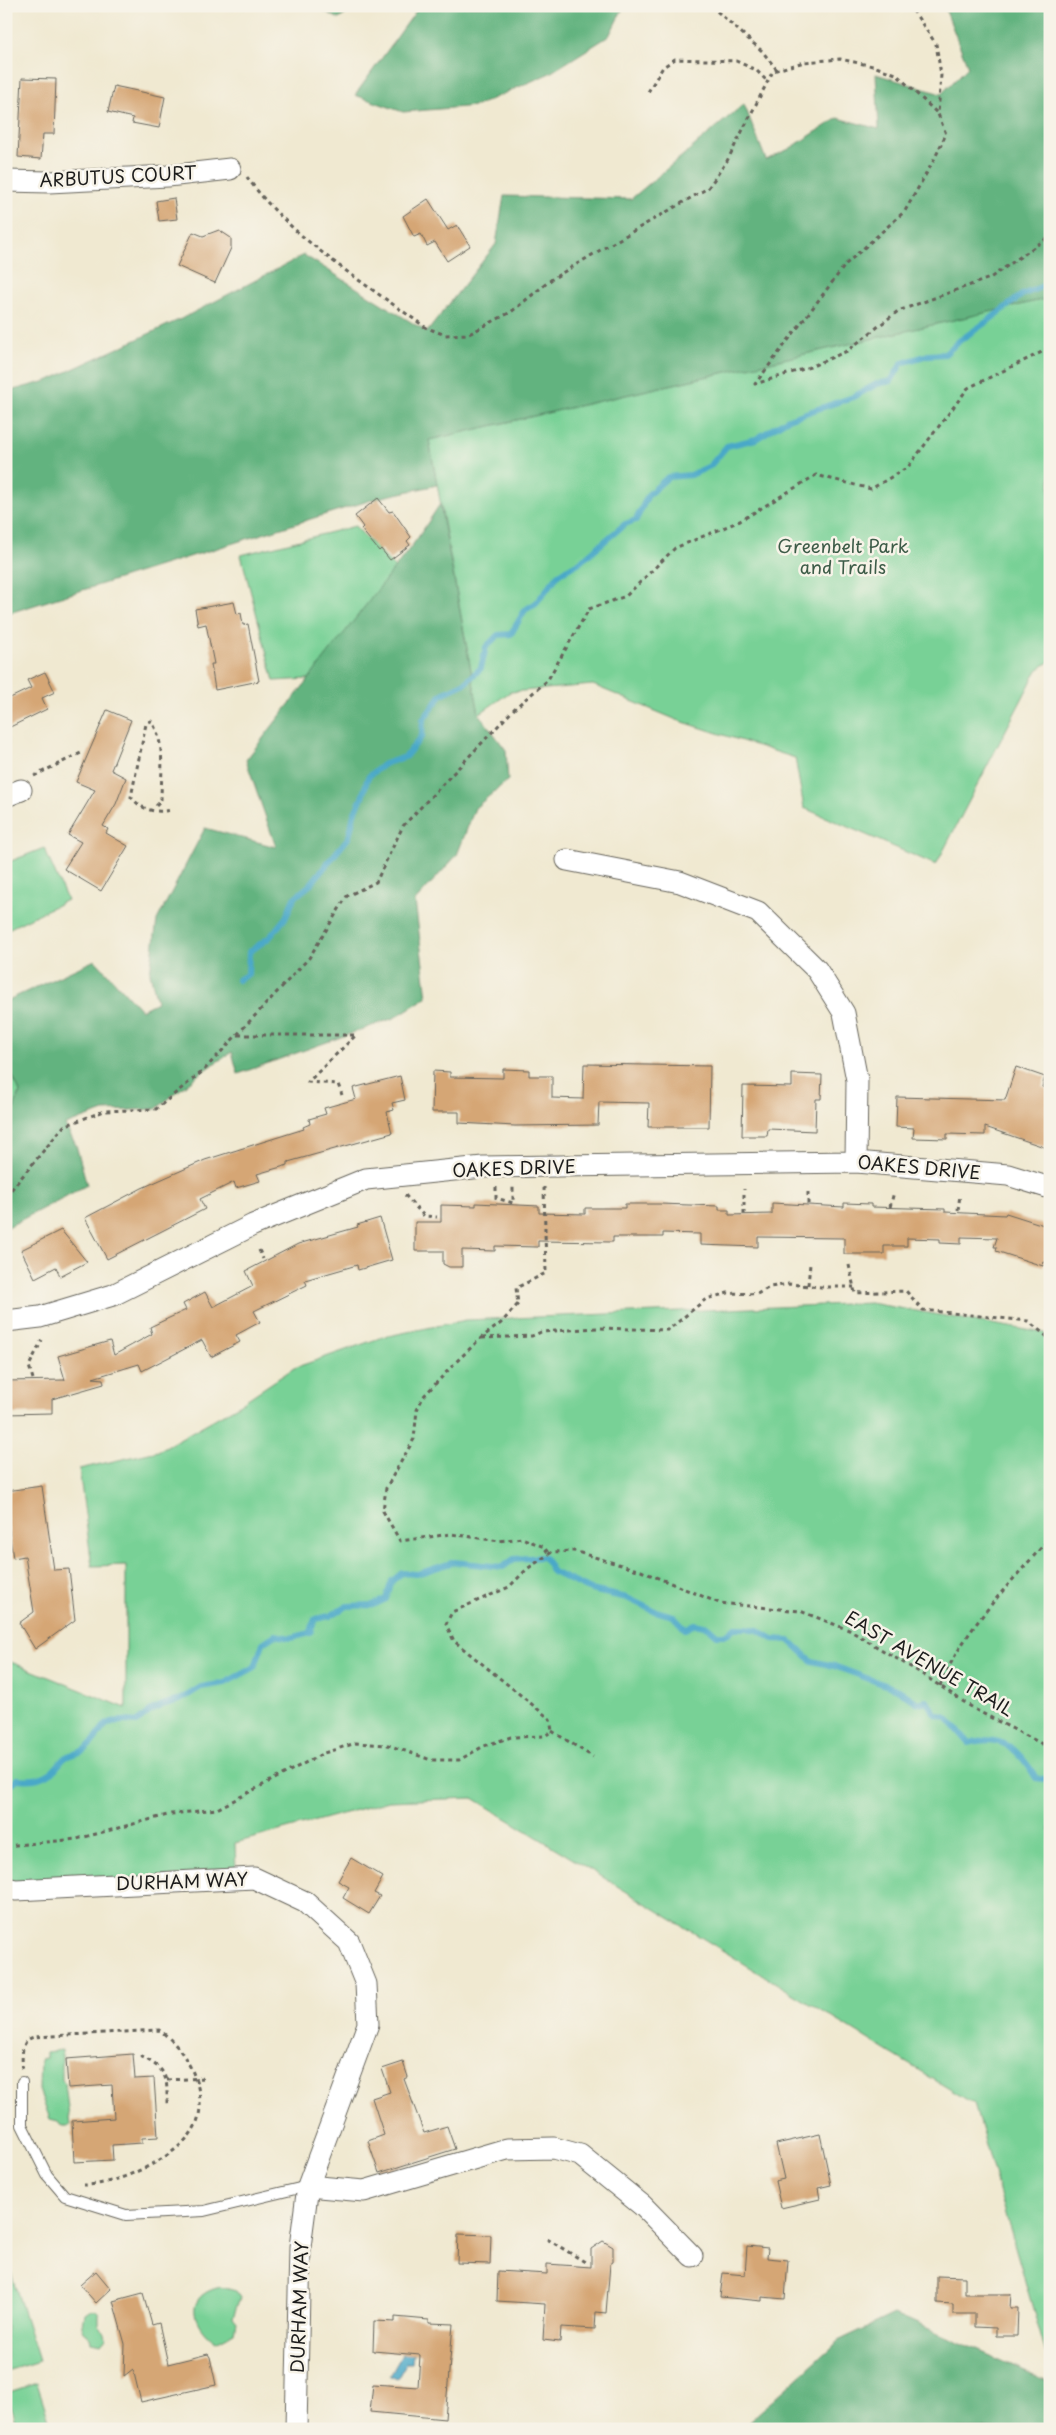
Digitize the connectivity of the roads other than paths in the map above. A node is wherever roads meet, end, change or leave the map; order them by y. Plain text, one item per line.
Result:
1 (236, 170) road end
2 (6, 181) edge
3 (567, 860) dead end
4 (856, 1162) junction
5 (1050, 1188) edge
6 (6, 1321) edge
7 (6, 1888) edge
8 (22, 2082) road end
9 (308, 2186) junction
10 (692, 2256) dead end
11 (296, 2429) edge

1 - 2 street, ARBUTUS COURT
3 - 4 street
4 - 5 street, OAKES DRIVE
4 - 6 street, OAKES DRIVE
7 - 9 street, DURHAM WAY
8 - 9 lane
9 - 10 street
9 - 11 street, DURHAM WAY

